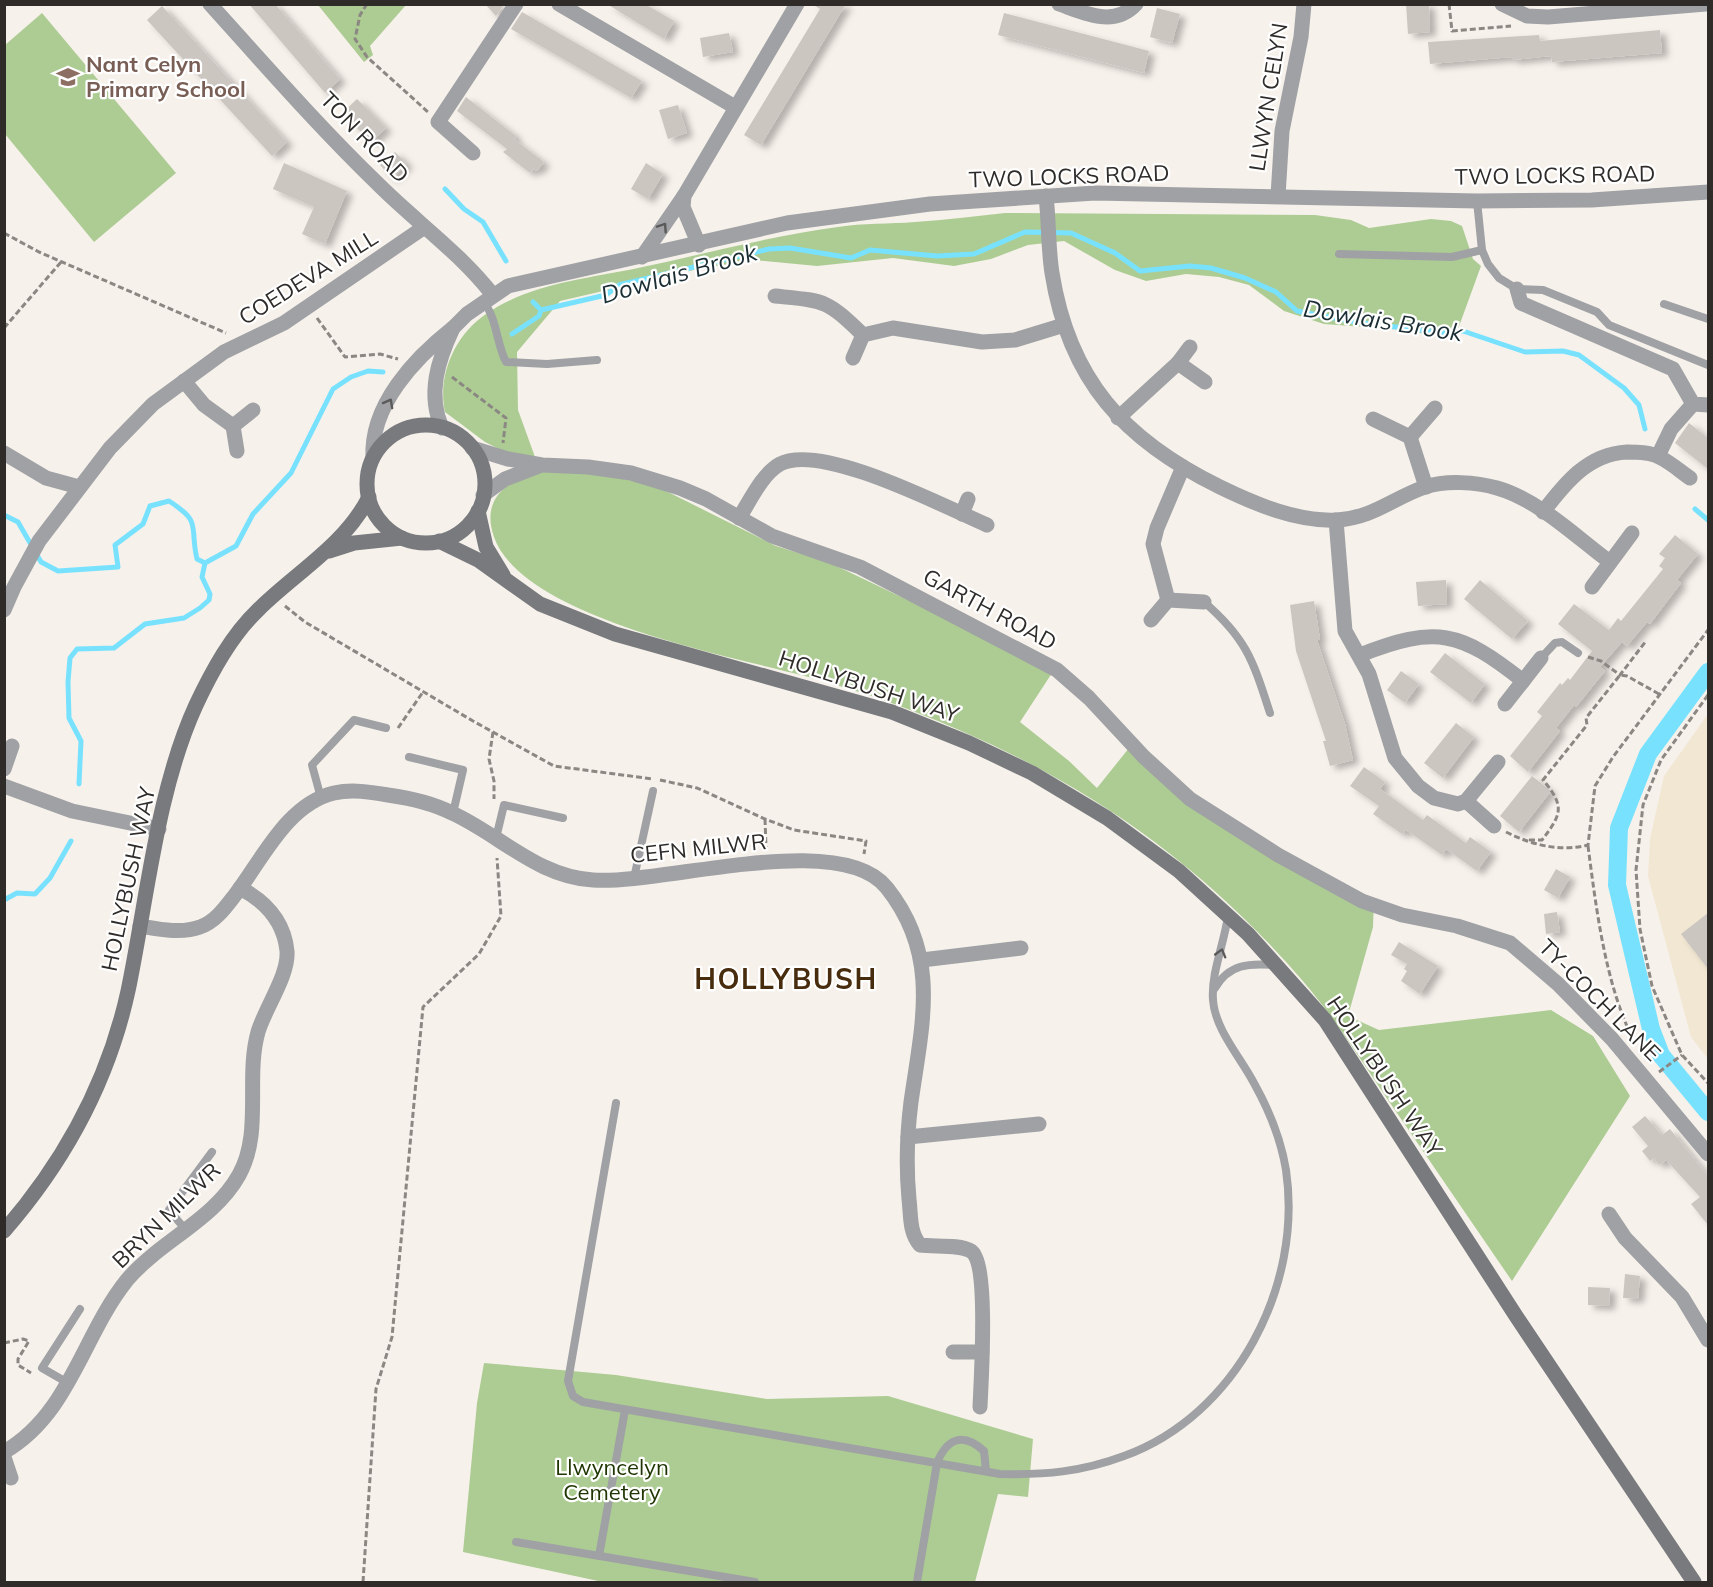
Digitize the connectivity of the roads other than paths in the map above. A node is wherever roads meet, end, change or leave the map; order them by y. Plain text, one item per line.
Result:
1 (210, 4) edge
2 (516, 4) edge
3 (559, 4) edge
4 (797, 4) edge
5 (1059, 4) edge
6 (1136, 4) edge
7 (1304, 4) edge
8 (1502, 4) edge
9 (1707, 4) edge
10 (735, 107) junction
11 (473, 153) dead end
12 (1708, 192) edge
13 (684, 196) junction
14 (1046, 196) junction
15 (1278, 196) junction
16 (1477, 201) junction
17 (423, 228) junction
18 (699, 245) junction
19 (1482, 249) junction
20 (1339, 254) dead end
21 (642, 257) junction
22 (1517, 289) junction
23 (775, 296) dead end
24 (488, 298) junction
25 (1664, 304) dead end
26 (1708, 319) edge
27 (1064, 326) junction
28 (453, 328) junction
29 (863, 334) junction
30 (1190, 347) dead end
31 (853, 358) dead end
32 (597, 360) dead end
33 (1178, 363) junction
34 (1708, 365) edge
35 (184, 381) junction
36 (1205, 382) dead end
37 (1693, 404) junction
38 (1708, 405) edge
39 (1435, 408) dead end
40 (253, 410) dead end
41 (1118, 418) junction
42 (1373, 419) dead end
43 (233, 426) junction
44 (442, 428) junction
45 (1410, 437) junction
46 (472, 448) junction
47 (237, 451) dead end
48 (4, 453) edge
49 (1658, 456) junction
50 (373, 458) junction
51 (542, 465) junction
52 (1183, 467) junction
53 (1690, 478) dead end
54 (79, 487) junction
55 (1426, 487) junction
56 (483, 495) junction
57 (369, 497) junction
58 (968, 499) dead end
59 (478, 511) junction
60 (1543, 512) junction
61 (962, 514) junction
62 (739, 518) junction
63 (1336, 520) junction
64 (987, 525) dead end
65 (1632, 533) dead end
66 (402, 538) junction
67 (439, 541) junction
68 (321, 555) junction
69 (1610, 562) junction
70 (508, 583) junction
71 (1592, 587) dead end
72 (1168, 600) junction
73 (1204, 602) joint
74 (4, 610) edge
75 (1151, 620) dead end
76 (1578, 653) road end
77 (1360, 655) junction
78 (1541, 658) joint
79 (1523, 681) junction
80 (1504, 704) dead end
81 (1270, 713) dead end
82 (386, 728) road end
83 (12, 746) dead end
84 (409, 757) dead end
85 (1498, 762) dead end
86 (4, 769) edge
87 (4, 786) edge
88 (653, 791) dead end
89 (321, 798) junction
90 (1466, 801) junction
91 (453, 813) junction
92 (563, 818) dead end
93 (1494, 826) road end
94 (159, 829) junction
95 (498, 831) junction
96 (634, 878) junction
97 (240, 888) junction
98 (1362, 901) joint
99 (1228, 916) junction
100 (140, 926) junction
101 (1022, 948) dead end
102 (922, 960) junction
103 (1275, 965) junction
104 (1214, 989) junction
105 (616, 1103) dead end
106 (1039, 1124) dead end
107 (908, 1137) junction
108 (212, 1152) dead end
109 (1708, 1154) edge
110 (1609, 1214) dead end
111 (185, 1229) junction
112 (4, 1231) edge
113 (80, 1309) dead end
114 (1708, 1340) edge
115 (953, 1352) dead end
116 (982, 1352) junction
117 (69, 1384) junction
118 (980, 1407) dead end
119 (625, 1410) junction
120 (4, 1452) edge
121 (4, 1458) edge
122 (937, 1463) junction
123 (986, 1472) junction
124 (11, 1478) dead end
125 (516, 1542) dead end
126 (599, 1557) junction
127 (755, 1582) edge
128 (917, 1582) edge
129 (1694, 1582) edge

1 - 17 street, TON ROAD
2 - 11 street
3 - 10 street
4 - 10 street
5 - 6 street
7 - 15 street, LLWYN CELYN
8 - 9 street
10 - 13 street
12 - 16 street, TWO LOCKS ROAD
13 - 18 street
21 -> 13 street
14 - 15 street, TWO LOCKS ROAD
14 - 18 street, TWO LOCKS ROAD
14 - 27 street
15 - 16 street, TWO LOCKS ROAD
16 - 19 lane
17 - 24 street, TON ROAD
17 - 35 street, COEDEVA MILL
18 - 21 street, TWO LOCKS ROAD
19 - 20 lane
19 - 22 lane
21 - 24 street, TWO LOCKS ROAD
22 - 34 lane
22 - 37 street
23 - 29 street
24 - 28 street, TWO LOCKS ROAD
24 - 32 lane
25 - 26 lane
27 - 29 street
27 - 41 street
28 - 44 street, TWO LOCKS ROAD
50 -> 28 street, TWO LOCKS ROAD
29 - 31 street
30 - 33 street
33 - 36 street
33 - 41 street
35 - 43 street
35 - 54 street, COEDEVA MILL
37 - 38 street
37 - 49 street
39 - 45 street
40 - 43 street
41 - 52 street
42 - 45 street
43 - 47 street
44 - 46 street
44 - 50 street
45 - 55 street
46 - 51 street, GARTH ROAD
46 - 56 street, HOLLYBUSH WAY
48 - 54 street
49 - 53 street
49 - 60 street
50 - 57 street, HOLLYBUSH WAY
51 - 56 street, GARTH ROAD
51 - 62 street, GARTH ROAD
52 - 63 street
52 - 72 street
54 - 74 street, COEDEVA MILL
55 - 60 street
55 - 63 street
56 - 59 street, HOLLYBUSH WAY
57 - 66 street
57 - 68 street, HOLLYBUSH WAY
58 - 61 street
59 - 67 street, HOLLYBUSH WAY
59 - 70 street, HOLLYBUSH WAY
60 - 69 street
61 - 62 street
61 - 64 street
62 - 98 street, GARTH ROAD
63 - 77 street
65 - 69 street
66 - 67 street, HOLLYBUSH WAY
66 - 68 street, HOLLYBUSH WAY
67 - 70 street, HOLLYBUSH WAY
68 - 94 street, HOLLYBUSH WAY
69 - 71 street
70 - 99 street, HOLLYBUSH WAY
72 - 73 street
72 - 75 street
73 - 81 lane
76 - 78 lane
77 - 79 street
77 - 90 street
78 - 79 street
79 - 80 street
82 - 89 lane
83 - 86 street
84 - 91 lane
85 - 90 street
87 - 94 street
88 - 96 lane
89 - 91 street
89 - 97 street
90 - 93 street
91 - 95 street
92 - 95 lane
94 - 100 street, HOLLYBUSH WAY
95 - 96 street, CEFN MILWR
96 - 102 street, CEFN MILWR
97 - 100 street
97 - 111 street, BRYN MILWR
98 - 109 street, TY-COCH LANE
99 - 103 street, HOLLYBUSH WAY
104 -> 99 lane
100 - 112 street, HOLLYBUSH WAY
101 - 102 street
102 - 107 street, CEFN MILWR
103 - 104 lane
103 - 129 street, HOLLYBUSH WAY
104 - 123 lane
105 - 119 lane
106 - 107 street
107 - 116 street, CEFN MILWR
108 - 111 lane
110 - 114 street
111 - 117 street, BRYN MILWR
113 - 117 lane
115 - 116 street
116 - 118 street
117 - 120 street, BRYN MILWR
119 - 122 lane
119 - 126 lane
121 - 124 street
122 - 123 lane
122 - 123 lane
122 - 128 lane
125 - 126 lane
126 - 127 lane

